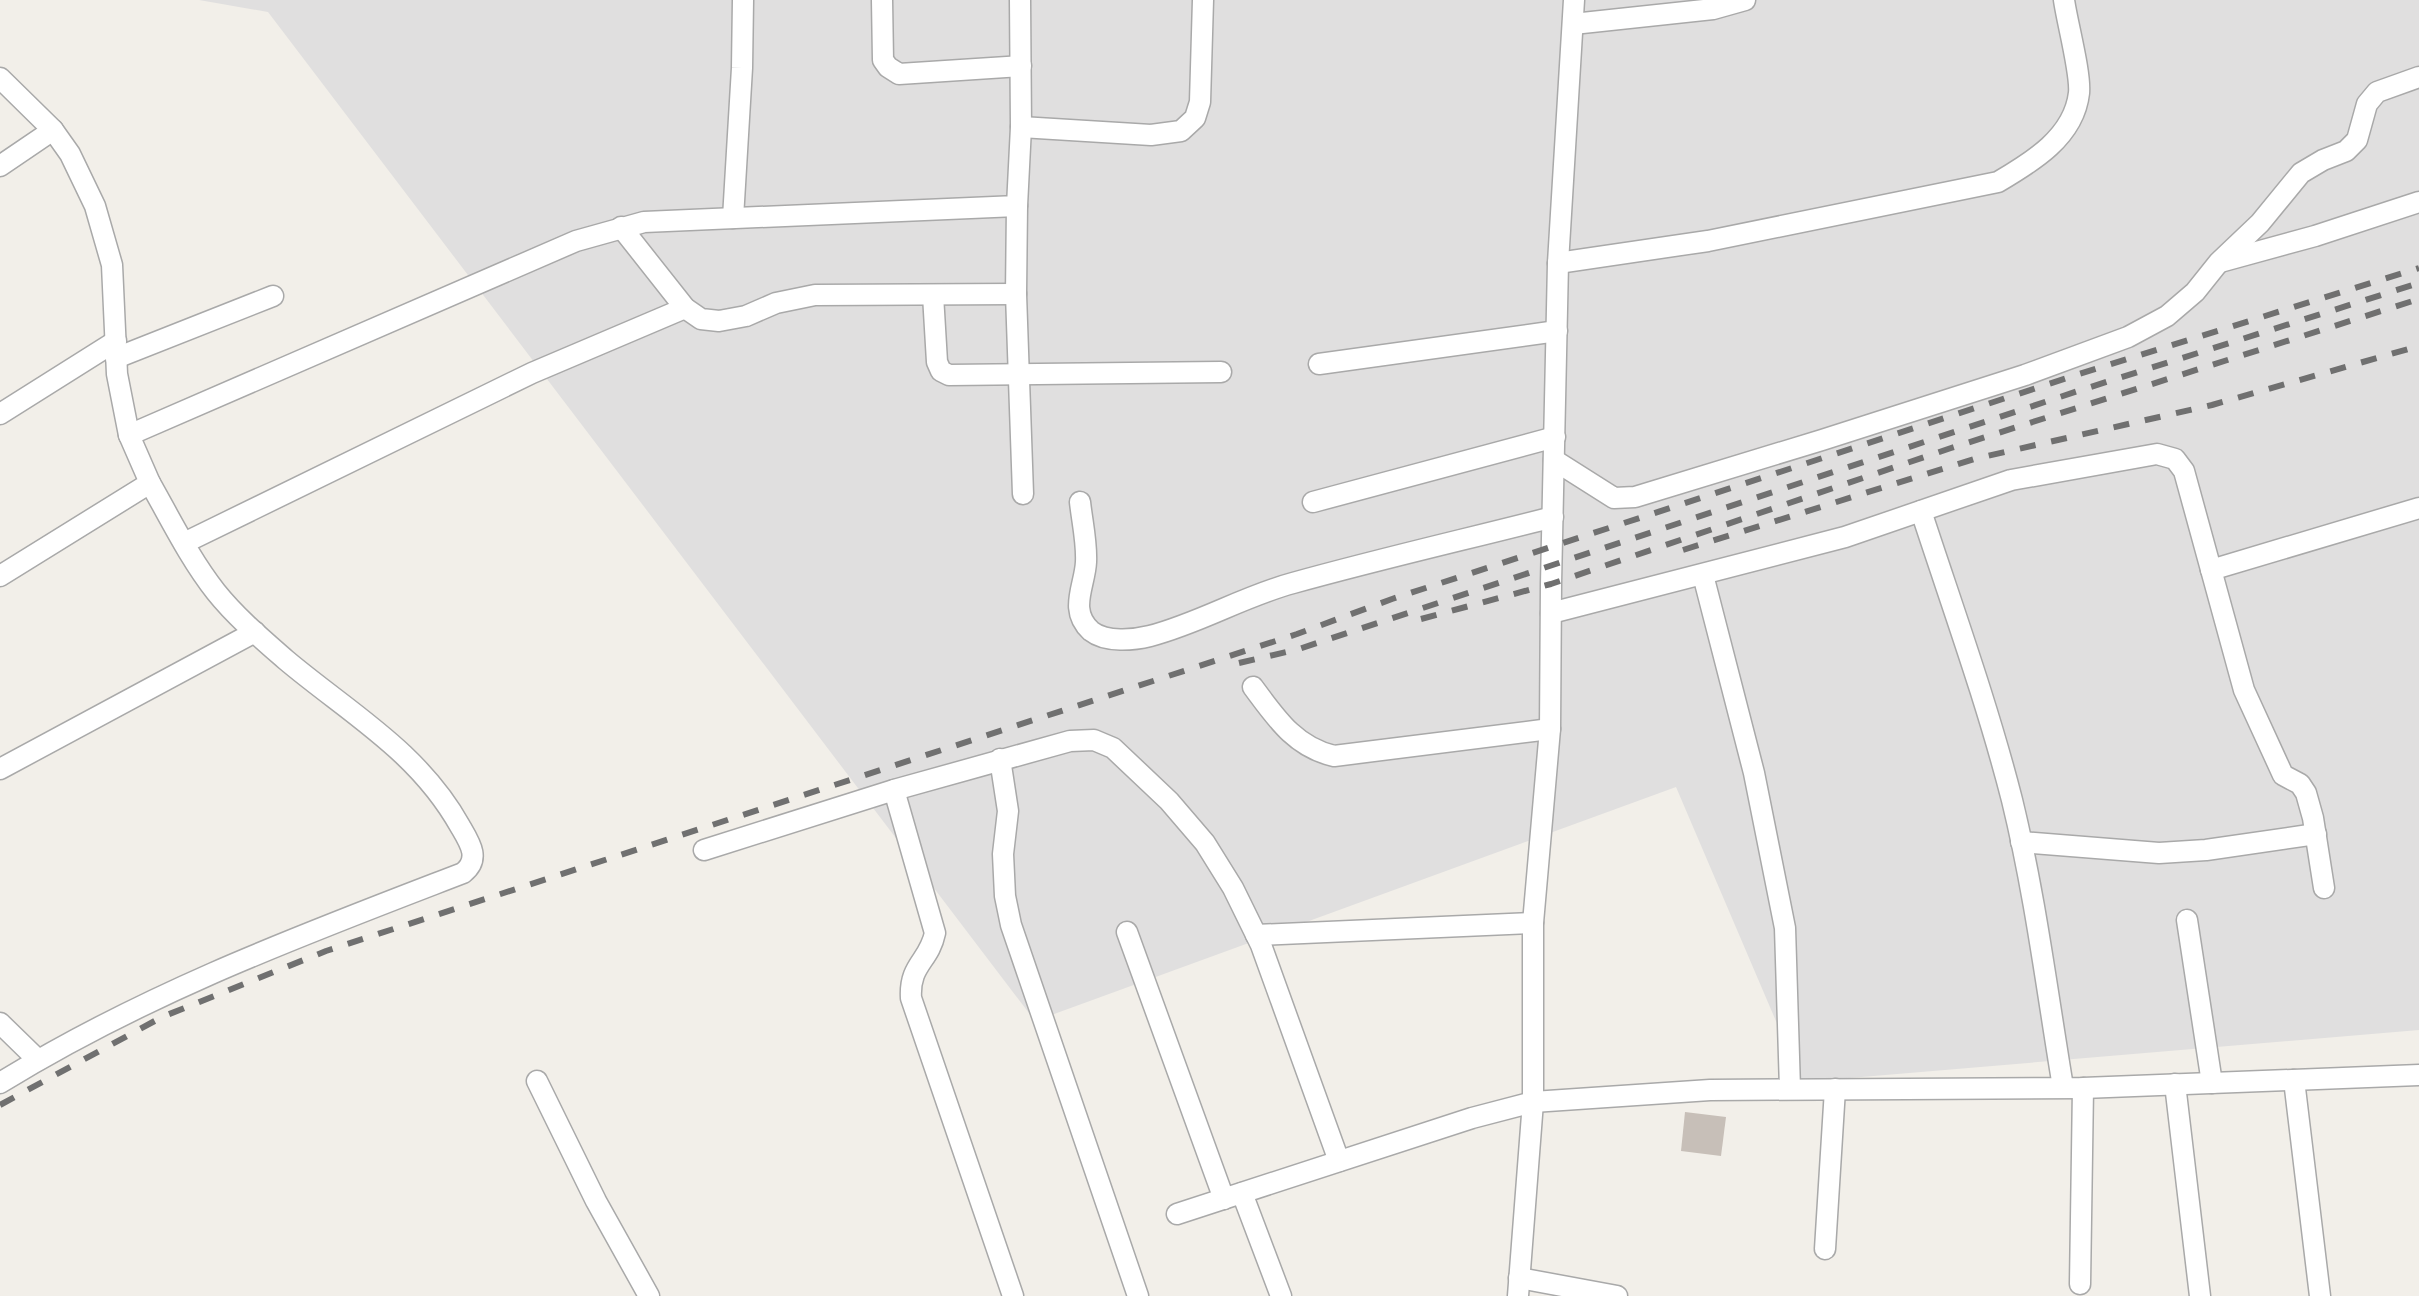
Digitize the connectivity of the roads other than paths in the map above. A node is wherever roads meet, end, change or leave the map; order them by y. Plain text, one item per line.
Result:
1 (743, 0) edge
2 (882, 0) edge
3 (1020, 0) edge
4 (1203, 0) edge
5 (1574, 0) edge
6 (1745, 0) edge
7 (2064, 0) edge
8 (1573, 24) junction
9 (1021, 66) junction
10 (2419, 77) edge
11 (0, 78) edge
12 (1021, 127) junction
13 (53, 130) junction
14 (0, 166) edge
15 (2419, 202) edge
16 (1017, 206) junction
17 (733, 218) junction
18 (621, 227) junction
19 (2219, 262) junction
20 (1558, 263) junction
21 (1016, 294) junction
22 (933, 295) junction
23 (273, 296) dead end
24 (685, 308) junction
25 (1557, 331) junction
26 (116, 350) junction
27 (1319, 364) dead end
28 (1221, 372) dead end
29 (1019, 373) junction
30 (0, 414) edge
31 (129, 435) junction
32 (1555, 437) junction
33 (1554, 460) junction
34 (150, 483) junction
35 (1023, 494) dead end
36 (1080, 502) dead end
37 (1313, 502) dead end
38 (2419, 508) edge
39 (1921, 511) junction
40 (1553, 517) junction
41 (184, 543) junction
42 (2211, 570) junction
43 (1703, 575) junction
44 (0, 576) edge
45 (1551, 613) junction
46 (255, 632) junction
47 (1253, 687) dead end
48 (1550, 729) junction
49 (1000, 759) junction
50 (0, 769) edge
51 (894, 790) junction
52 (2316, 834) junction
53 (2021, 842) junction
54 (704, 850) dead end
55 (2324, 888) dead end
56 (2187, 920) dead end
57 (1533, 923) junction
58 (1127, 932) dead end
59 (1256, 935) junction
60 (0, 1023) edge
61 (38, 1060) junction
62 (2419, 1075) edge
63 (2294, 1080) junction
64 (537, 1081) dead end
65 (0, 1083) edge
66 (2212, 1083) junction
67 (2175, 1084) junction
68 (2419, 1084) edge
69 (2073, 1087) junction
70 (1790, 1089) junction
71 (1835, 1089) junction
72 (1533, 1102) junction
73 (1339, 1161) junction
74 (1233, 1196) junction
75 (1177, 1214) dead end
76 (1825, 1249) dead end
77 (2080, 1284) dead end
78 (1519, 1287) edge
79 (649, 1296) edge
80 (1013, 1296) edge
81 (1138, 1296) edge
82 (1281, 1296) edge
83 (1617, 1296) edge
84 (2200, 1296) edge
85 (2320, 1296) edge

1 - 17 street
2 - 9 street
3 - 9 street
4 - 12 street
5 - 8 street
6 - 8 street
7 - 20 street
8 - 20 street
9 - 12 street
10 - 19 street
11 - 13 street
12 - 16 street
13 - 14 street
13 - 26 street
15 - 19 street
16 - 17 street
16 - 21 street
17 - 18 street
18 - 24 street
18 - 31 street
19 - 33 street
20 - 25 street
21 - 22 street
21 - 29 street
22 - 24 street
22 - 29 street
23 - 26 street
24 - 41 street
25 - 27 street
25 - 32 street
26 - 30 street
26 - 31 street
28 - 29 street
29 - 35 street
31 - 34 street
32 - 33 street
32 - 37 street
33 - 40 street
34 - 41 street
34 - 44 street
36 - 40 street
38 - 42 street
39 - 42 street
39 - 43 street
39 - 53 street
40 - 45 street
41 - 46 street
42 - 52 street
43 - 45 street
43 - 70 street
45 - 48 street
46 - 50 street
46 - 61 street
47 - 48 street
48 - 57 street
49 - 51 street
49 - 59 street
49 - 81 street
51 - 54 street
51 - 80 street
52 - 53 street
52 - 55 street
53 - 69 street
56 - 66 street
57 - 59 street
57 - 72 street
58 - 74 street
59 - 73 street
60 - 61 street
61 - 65 street
62 - 63 street
62 - 68 street
63 - 66 street
63 - 85 street
64 - 79 street
66 - 67 street
67 - 69 street
67 - 84 street
69 - 71 street
69 - 77 street
70 - 71 street
70 - 72 street
71 - 76 street
72 - 73 street
72 - 78 street
73 - 74 street
74 - 75 street
74 - 82 street
78 - 83 street

